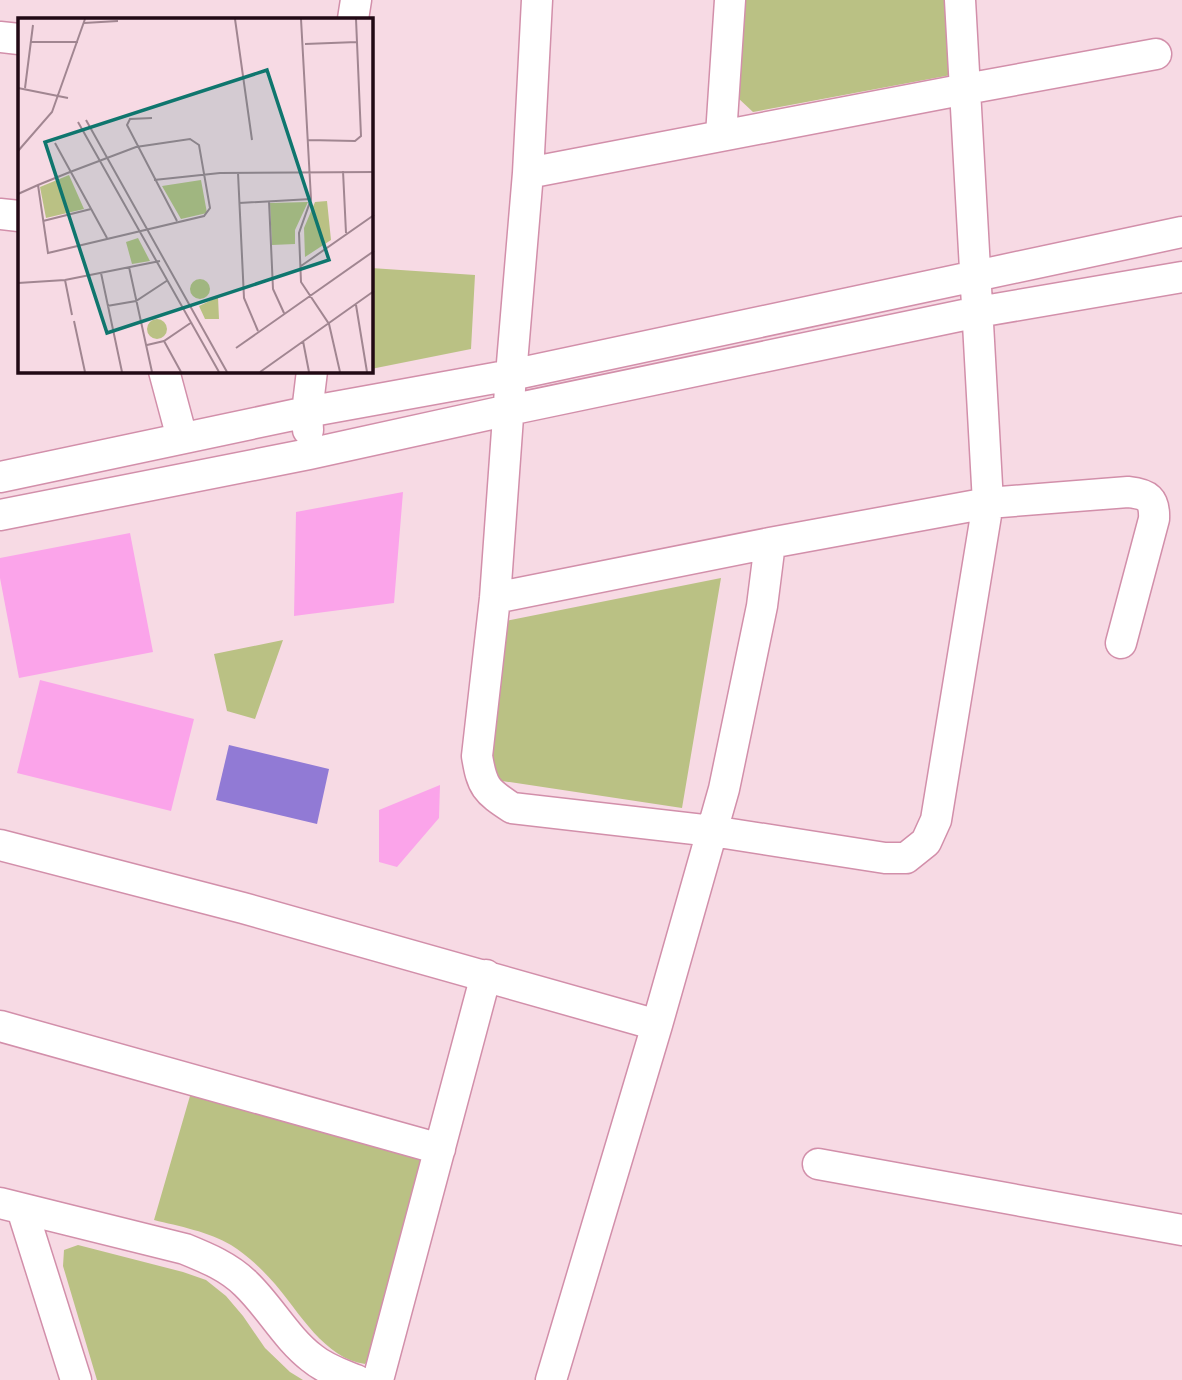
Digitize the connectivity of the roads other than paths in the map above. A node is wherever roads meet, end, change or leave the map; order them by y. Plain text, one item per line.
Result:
1 (356, 0) edge
2 (537, 0) edge
3 (730, 0) edge
4 (960, 0) edge
5 (353, 18) edge
6 (0, 37) edge
7 (18, 39) edge
8 (1156, 54) dead end
9 (966, 89) junction
10 (722, 135) junction
11 (528, 173) junction
12 (0, 214) edge
13 (18, 216) edge
14 (1182, 232) edge
15 (976, 276) junction
16 (1182, 277) edge
17 (978, 312) junction
18 (165, 373) edge
19 (312, 373) edge
20 (511, 375) junction
21 (509, 410) junction
22 (307, 412) junction
23 (182, 438) junction
24 (309, 454) junction
25 (0, 477) edge
26 (988, 503) junction
27 (0, 514) edge
28 (770, 543) junction
29 (495, 598) junction
30 (1121, 643) dead end
31 (712, 831) junction
32 (0, 845) edge
33 (485, 975) junction
34 (657, 1025) junction
35 (0, 1026) edge
36 (440, 1149) junction
37 (818, 1164) dead end
38 (11, 1206) edge
39 (1182, 1230) edge
40 (76, 1380) edge
41 (356, 1380) edge
42 (379, 1380) edge
43 (551, 1380) edge

1 - 5 street
2 - 11 street
3 - 10 street
4 - 9 street
6 - 7 street
8 - 9 street
9 - 10 street
9 - 15 street
10 - 11 street
11 - 20 street
12 - 13 street
14 - 15 street
15 - 17 street
15 - 20 street
16 - 17 street
17 - 21 street
17 - 26 street
18 - 23 street
19 - 22 street
20 - 21 street
20 - 22 street
21 - 24 street
21 - 29 street
22 - 23 street
22 - 24 street
23 - 25 street
24 - 27 street
26 - 28 street
26 - 30 street
26 - 31 street
28 - 29 street
28 - 31 street
29 - 31 street
31 - 34 street
32 - 33 street
33 - 34 street
33 - 36 street
34 - 43 street
35 - 36 street
36 - 42 street
37 - 39 street
38 - 40 street
38 - 41 street

